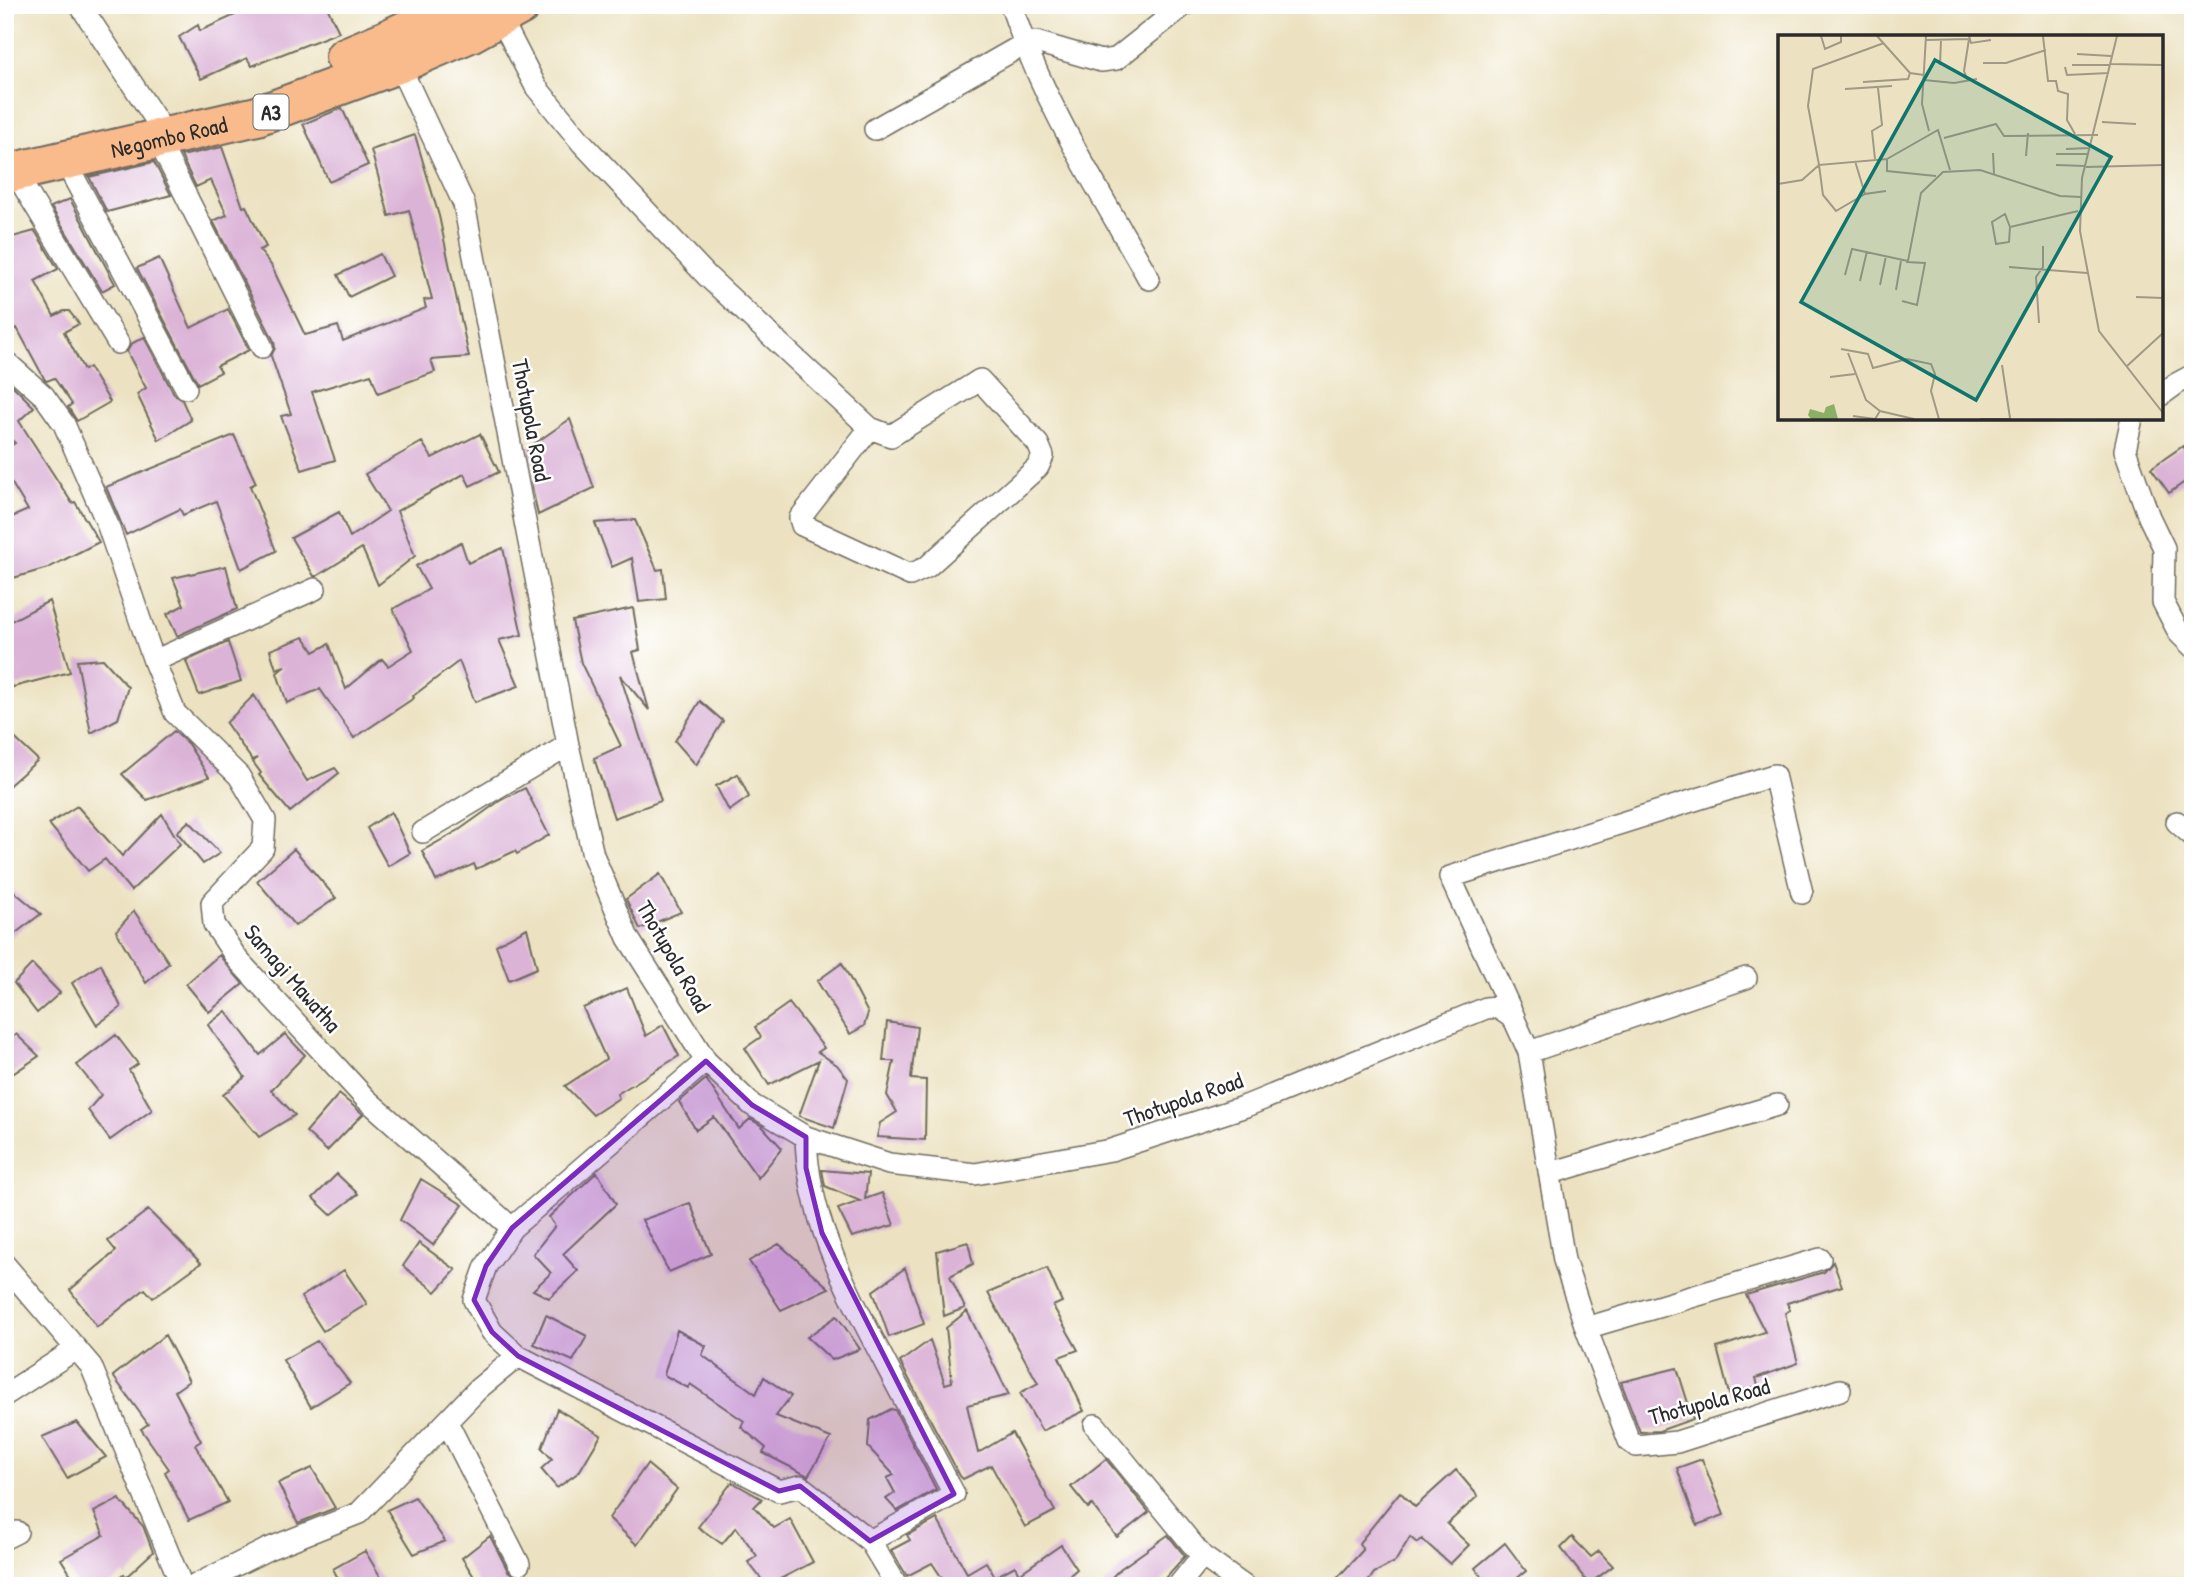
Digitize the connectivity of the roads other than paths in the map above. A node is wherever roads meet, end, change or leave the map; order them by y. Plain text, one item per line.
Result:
1 (80, 5) edge
2 (459, 5) edge
3 (1011, 5) edge
4 (1184, 5) edge
5 (510, 11) edge
6 (1024, 44) junction
7 (393, 52) junction
8 (875, 129) dead end
9 (159, 131) junction
10 (65, 161) junction
11 (8, 165) edge
12 (1149, 279) dead end
13 (118, 343) dead end
14 (262, 347) dead end
15 (5, 361) edge
16 (2193, 375) edge
17 (186, 388) dead end
18 (2163, 394) edge
19 (2132, 420) edge
20 (870, 428) junction
21 (316, 589) dead end
22 (2193, 647) edge
23 (154, 661) junction
24 (568, 745) junction
25 (423, 832) dead end
26 (1802, 892) dead end
27 (1746, 978) dead end
28 (1514, 1019) junction
29 (1529, 1052) junction
30 (706, 1061) junction
31 (1777, 1105) dead end
32 (806, 1137) junction
33 (1551, 1173) junction
34 (512, 1228) junction
35 (1820, 1259) dead end
36 (9, 1280) edge
37 (1586, 1328) junction
38 (76, 1349) junction
39 (518, 1356) junction
40 (1840, 1390) dead end
41 (5, 1395) edge
42 (447, 1422) junction
43 (1095, 1425) dead end
44 (870, 1541) junction
45 (1202, 1556) junction
46 (519, 1564) dead end
47 (182, 1586) edge
48 (194, 1586) edge
49 (897, 1586) edge
50 (1178, 1586) edge
51 (1244, 1586) edge

1 - 9 street
2 - 7 highway, Negombo Road / A3
3 - 6 street
4 - 6 street
5 - 7 highway, Negombo Road / A3
5 - 20 street
6 - 8 street
6 - 12 street
7 - 9 highway, Negombo Road / A3
7 - 24 street, Thotupola Road
9 - 10 highway, Negombo Road / A3
9 - 11 highway, Negombo Road / A3
9 - 14 street
10 - 11 highway, Negombo Road / A3
10 - 17 street
11 - 13 street
15 - 23 street, Samagi Mawatha
16 - 18 street
19 - 22 street
20 - 20 street
21 - 23 street
23 - 34 street, Samagi Mawatha
24 - 25 street
24 - 30 street, Thotupola Road
26 - 28 street, Thotupola Road
27 - 29 street
28 - 29 street, Thotupola Road
28 - 32 street, Thotupola Road
29 - 33 street, Thotupola Road
30 - 32 street, Thotupola Road
30 - 34 street
31 - 33 street
32 - 44 street
33 - 37 street, Thotupola Road
34 - 39 street
35 - 37 street
36 - 38 street
37 - 40 street, Thotupola Road
38 - 41 street
38 - 47 street
39 - 42 street
39 - 44 street
42 - 46 street
42 - 48 street
43 - 45 street
44 - 49 street
45 - 50 street
45 - 51 street

